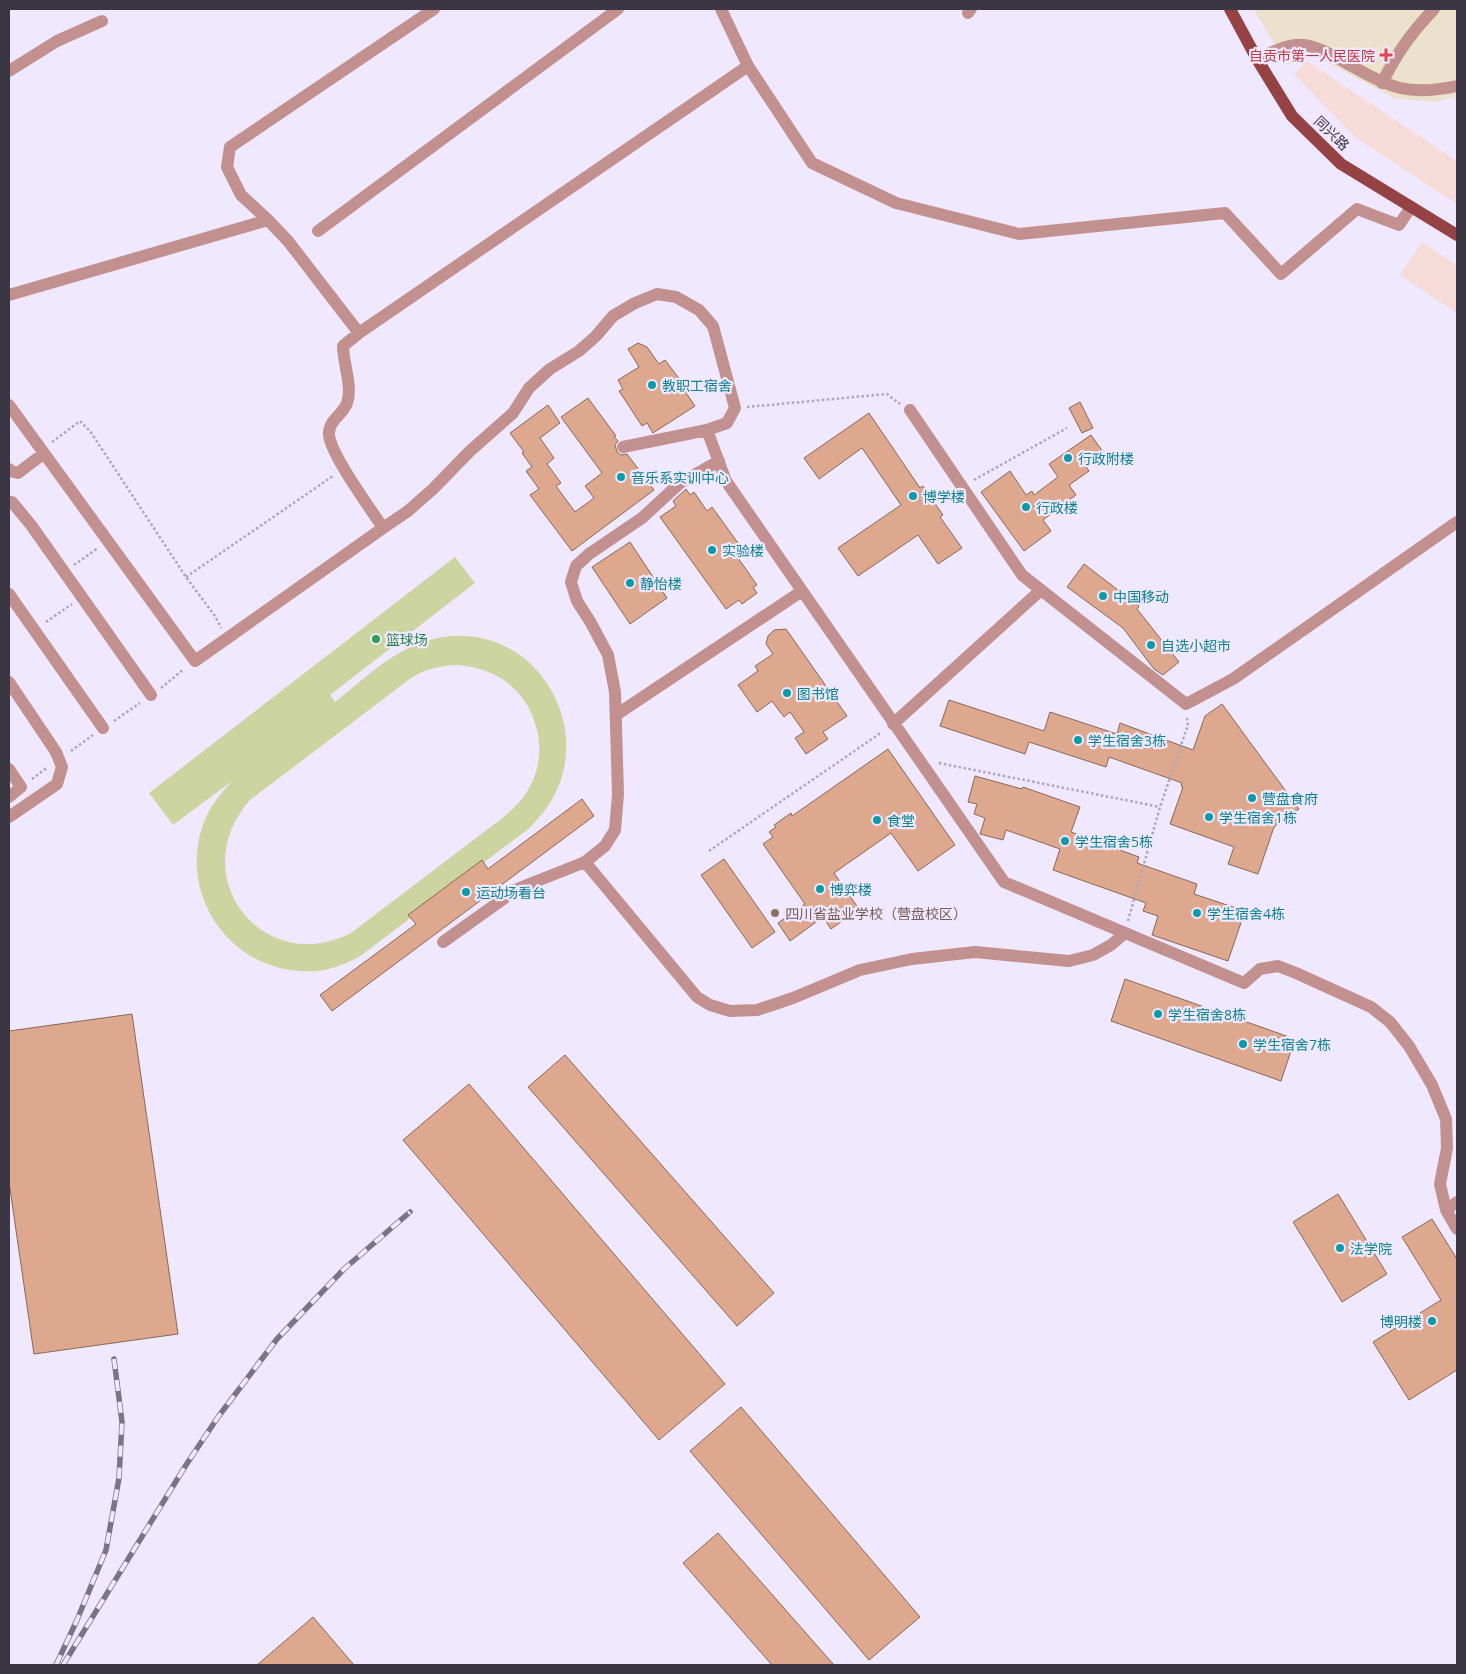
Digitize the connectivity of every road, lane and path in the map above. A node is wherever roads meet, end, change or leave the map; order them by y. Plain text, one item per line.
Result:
1 (434, 9) edge
2 (618, 9) edge
3 (720, 9) edge
4 (1230, 9) edge
5 (1434, 9) edge
6 (102, 21) dead end
7 (1257, 59) junction
8 (748, 66) junction
9 (9, 71) edge
10 (1382, 83) junction
11 (1457, 86) edge
12 (1411, 207) junction
13 (268, 220) junction
14 (318, 231) dead end
15 (1457, 235) edge
16 (9, 295) edge
17 (359, 333) junction
18 (9, 405) edge
19 (735, 408) junction
20 (910, 410) joint
21 (1067, 428) dead end
22 (707, 430) junction
23 (623, 447) dead end
24 (45, 450) junction
25 (719, 461) junction
26 (344, 468) junction
27 (9, 469) edge
28 (962, 487) junction
29 (9, 502) edge
30 (1457, 522) edge
31 (383, 528) junction
32 (107, 542) junction
33 (65, 572) junction
34 (186, 577) junction
35 (1041, 590) junction
36 (802, 591) junction
37 (9, 594) edge
38 (82, 597) junction
39 (34, 630) junction
40 (226, 639) junction
41 (195, 661) junction
42 (9, 682) edge
43 (151, 695) junction
44 (1186, 704) junction
45 (616, 715) junction
46 (893, 724) junction
47 (103, 728) junction
48 (918, 758) junction
49 (59, 759) junction
50 (9, 769) edge
51 (21, 787) junction
52 (9, 797) edge
53 (1160, 807) junction
54 (9, 817) edge
55 (708, 851) dead end
56 (585, 862) junction
57 (1125, 933) junction
58 (443, 942) dead end
59 (1457, 1202) edge
60 (1446, 1210) junction
61 (1457, 1229) edge

1 - 13 street
2 - 14 street
3 - 8 street
4 - 7 main road, 同兴路
5 - 10 street
6 - 9 street
7 - 10 street
7 - 12 main road, 同兴路
8 - 12 street
8 - 17 street
10 - 11 street
12 - 15 main road, 同兴路
13 - 16 street
13 - 17 street
17 - 26 street
18 - 24 street
19 - 20 path
19 - 22 street
19 - 31 street
20 - 28 street
21 - 28 path
22 - 23 street
22 - 25 street
24 - 27 street
24 - 32 street
24 - 34 path
25 - 36 street
25 - 45 street
26 - 31 street
26 - 34 path
28 - 35 street
29 - 33 street
30 - 44 street
31 - 40 street
32 - 33 path
32 - 41 street
33 - 38 street
34 - 40 path
35 - 44 street
35 - 46 street
36 - 45 street
36 - 46 street
37 - 39 street
38 - 39 path
38 - 43 street
39 - 47 street
40 - 41 street
41 - 43 path
42 - 49 street
43 - 47 path
44 - 53 path
45 - 56 street
46 - 48 street
46 - 55 path
47 - 49 path
48 - 53 path
48 - 57 street
49 - 51 path
49 - 54 street
50 - 51 street
51 - 52 street
53 - 57 path
56 - 57 street
56 - 58 street
57 - 60 street
59 - 60 street
60 - 61 street

